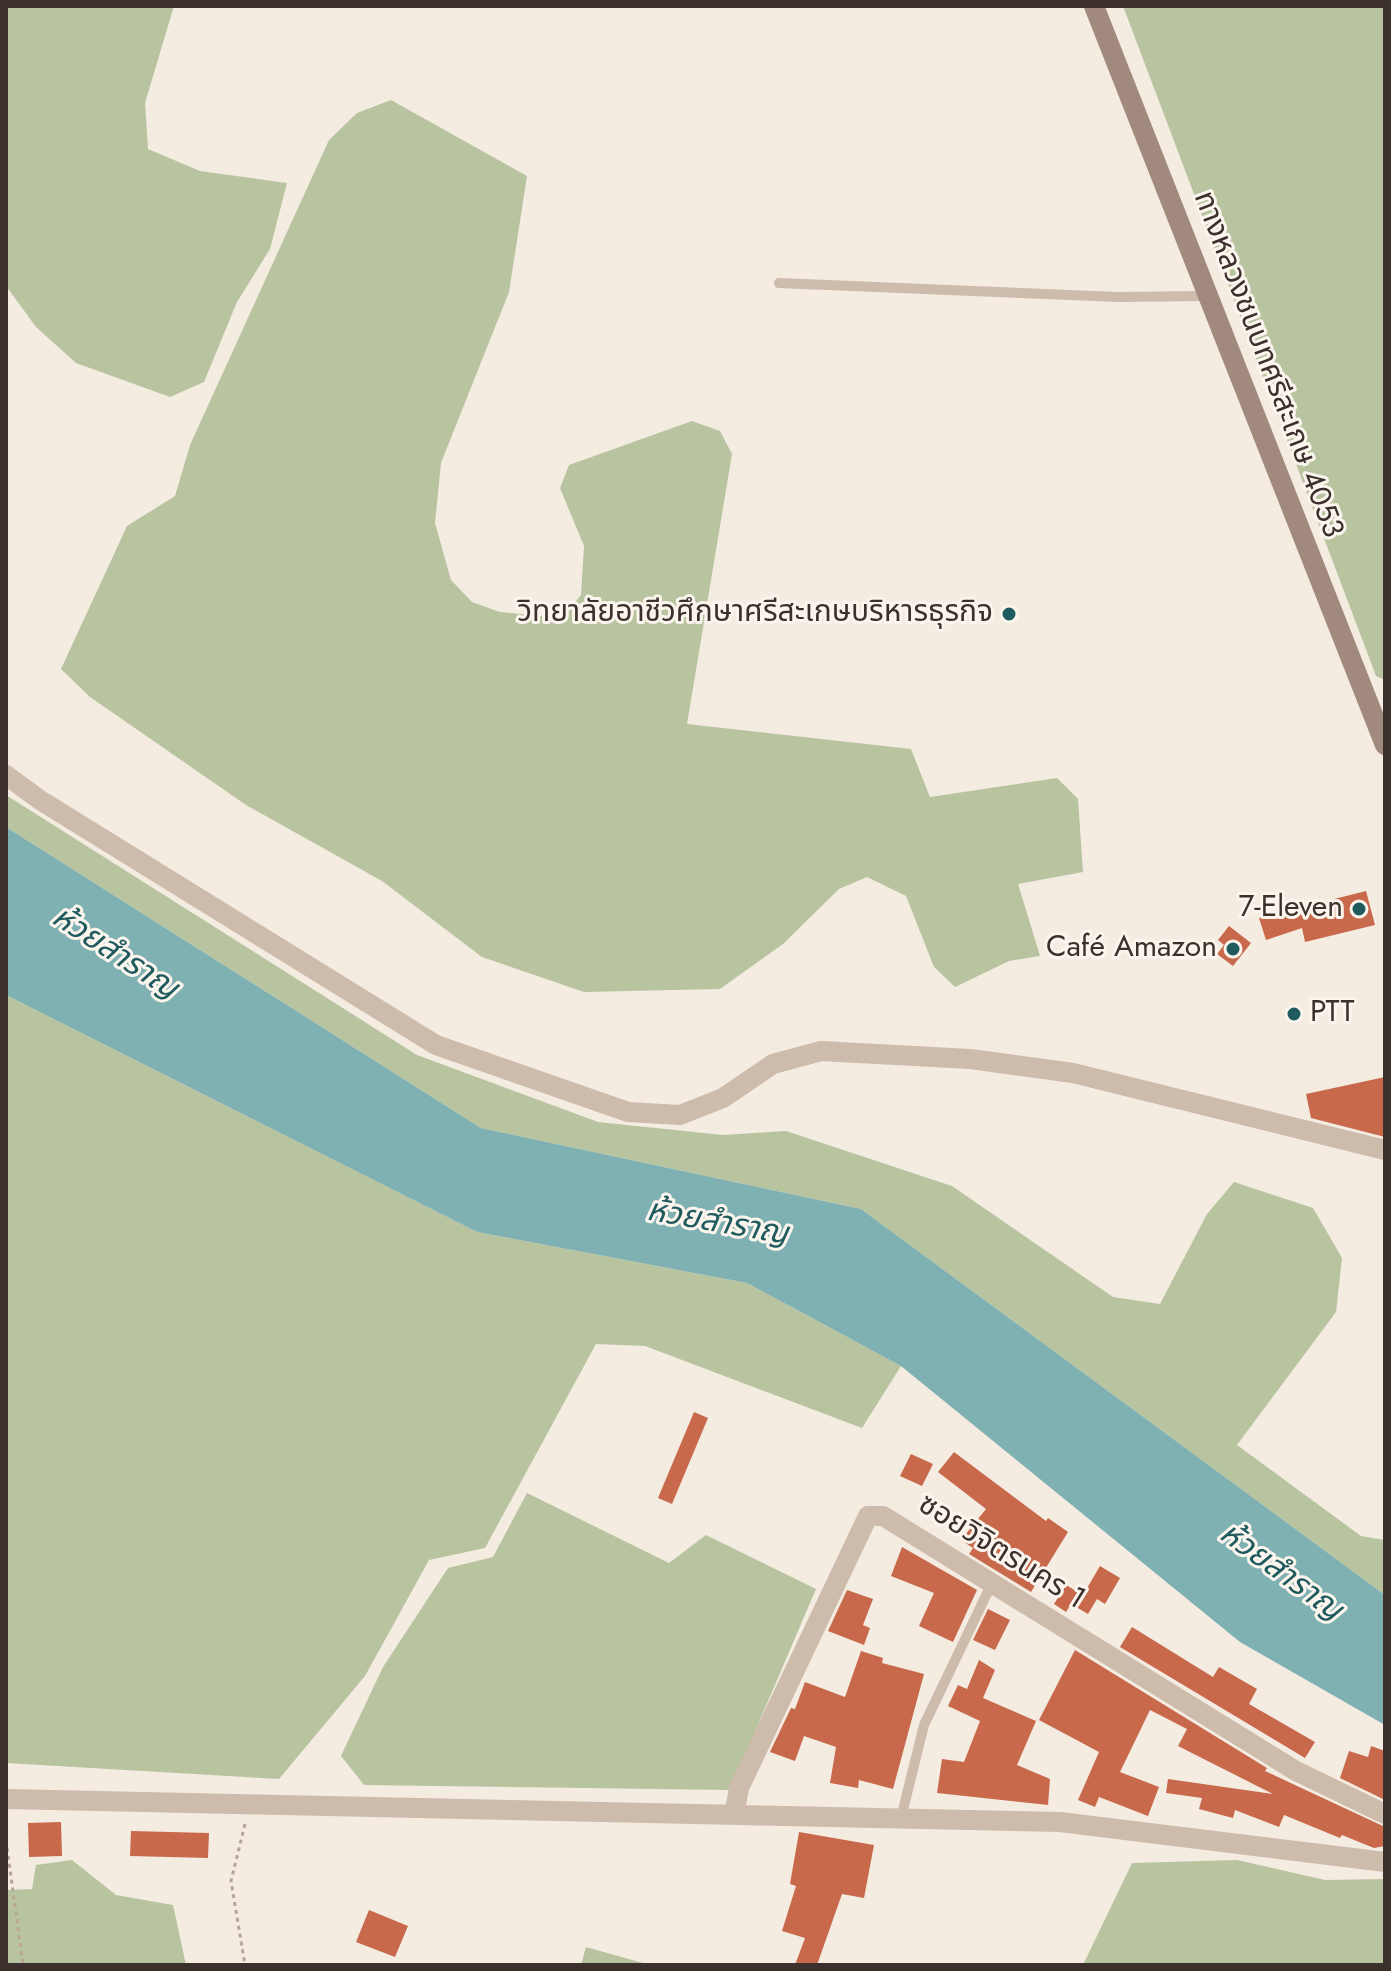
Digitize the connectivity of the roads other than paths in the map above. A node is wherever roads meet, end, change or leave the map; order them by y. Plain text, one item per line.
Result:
1 (1094, 6) edge
2 (779, 283) dead end
3 (1207, 296) junction
4 (1385, 745) edge
5 (6, 775) edge
6 (1385, 1150) edge
7 (992, 1583) junction
8 (6, 1799) edge
9 (1385, 1814) edge
10 (734, 1815) junction
11 (901, 1818) junction
12 (1385, 1862) edge

1 - 3 street, ทางหลวงชนบทศรีสะเกษ 4053
2 - 3 lane
3 - 4 street, ทางหลวงชนบทศรีสะเกษ 4053
5 - 6 street
7 - 9 street, ซอยวิจิตรนคร 1
7 - 10 street, ซอยวิจิตรนคร 1
7 - 11 lane
8 - 10 street
10 - 11 street
11 - 12 street

